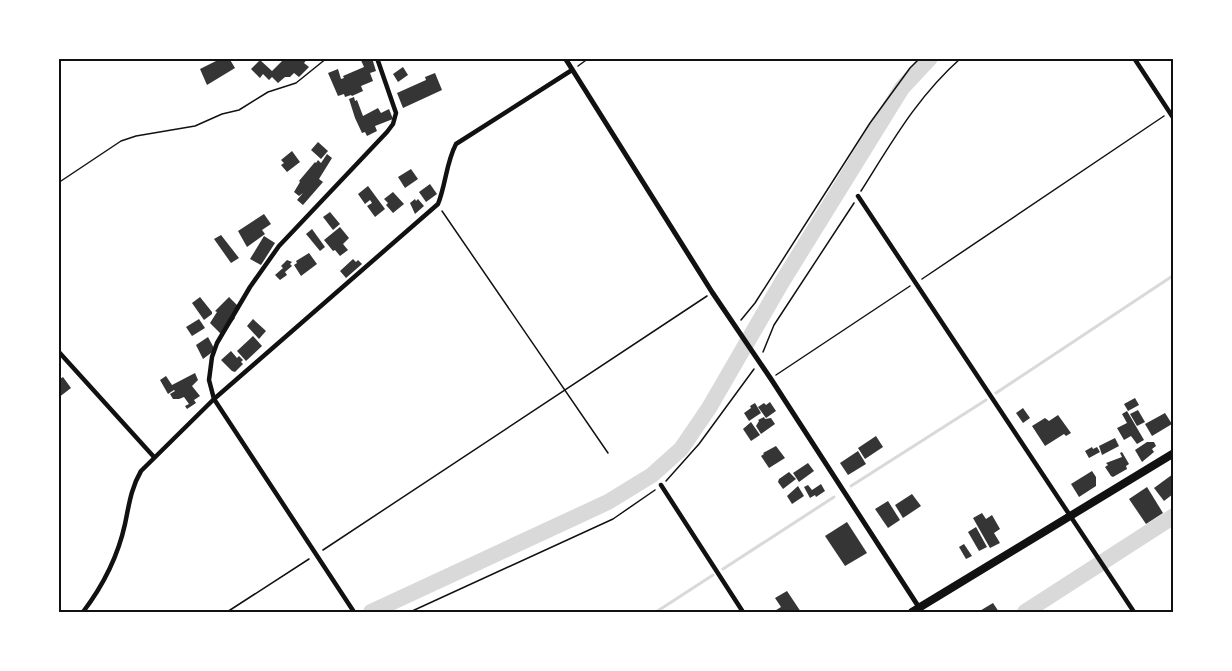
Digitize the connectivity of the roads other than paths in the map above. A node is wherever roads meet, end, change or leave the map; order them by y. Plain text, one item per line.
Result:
1 (377, 58) edge
2 (566, 58) edge
3 (1134, 58) edge
4 (572, 70) junction
5 (1173, 119) edge
6 (858, 196) road end
7 (58, 351) edge
8 (214, 399) junction
9 (1173, 453) edge
10 (154, 457) junction
11 (661, 485) road end
12 (1070, 518) junction
13 (352, 610) edge
14 (917, 611) edge
15 (82, 612) edge
16 (743, 612) edge
17 (1134, 612) edge

1 - 8 street
2 - 4 street
3 - 5 street
4 - 8 street
4 - 14 street
6 - 12 street
7 - 10 street
8 - 10 street
8 - 13 street
9 - 12 highway
10 - 15 street
11 - 16 street
12 - 14 highway
12 - 17 street

